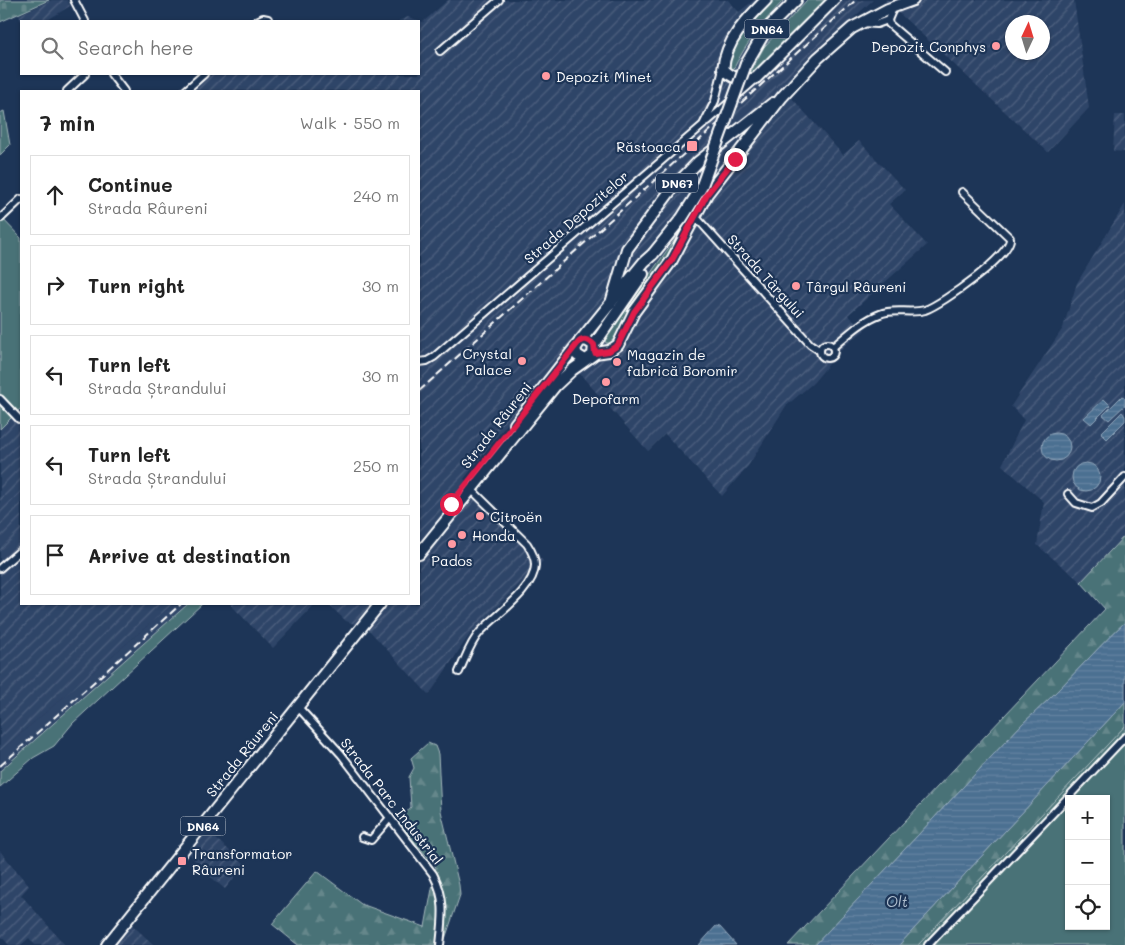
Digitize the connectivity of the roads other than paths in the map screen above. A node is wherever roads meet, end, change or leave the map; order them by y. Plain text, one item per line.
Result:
1 (74, 0) edge
2 (499, 0) edge
3 (766, 0) edge
4 (796, 0) edge
5 (834, 0) edge
6 (913, 0) edge
7 (894, 6) junction
8 (268, 19) dead end
9 (84, 20) edge
10 (259, 20) edge
11 (888, 20) junction
12 (860, 23) junction
13 (440, 51) dead end
14 (723, 69) junction
15 (945, 72) dead end
16 (84, 75) edge
17 (112, 75) edge
18 (203, 75) edge
19 (756, 78) junction
20 (68, 90) edge
21 (123, 90) edge
22 (186, 90) edge
23 (782, 96) junction
24 (703, 125) junction
25 (722, 141) junction
26 (735, 159) junction
27 (962, 192) dead end
28 (20, 201) edge
29 (695, 216) junction
30 (1, 218) edge
31 (653, 254) junction
32 (612, 300) junction
33 (578, 344) junction
34 (833, 347) junction
35 (594, 349) junction
36 (819, 350) junction
37 (585, 360) junction
38 (420, 362) edge
39 (0, 399) edge
40 (19, 419) dead end
41 (1125, 477) edge
42 (471, 489) junction
43 (1068, 494) dead end
44 (420, 544) edge
45 (20, 551) edge
46 (420, 553) edge
47 (0, 568) edge
48 (370, 605) edge
49 (379, 605) edge
50 (459, 672) dead end
51 (307, 686) junction
52 (298, 706) junction
53 (278, 722) junction
54 (1125, 737) edge
55 (390, 819) junction
56 (362, 837) dead end
57 (100, 945) edge
58 (107, 945) edge
59 (440, 945) edge
60 (928, 945) edge

1 - 9 street
2 - 13 street
3 - 14 main road
4 - 31 main road, DN64, bridge
5 - 19 main road
6 - 7 main road, DN67
7 - 11 street
7 - 12 main road, DN67
8 - 10 street
11 - 12 street
11 - 15 street
12 - 23 main road, DN67
14 - 19 main road
14 - 24 street, Strada Depozitelor
16 - 20 street
17 - 21 street
18 - 22 street
19 - 24 street
23 - 25 main road, DN67
23 - 26 main road, DN67
24 - 38 street, Strada Depozitelor
25 - 26 main road
25 - 32 main road, DN67
26 - 29 main road, DN67
27 - 34 street
28 - 30 street
29 - 35 main road, DN67
29 - 36 street, Strada Târgului
31 - 32 main road, DN64
31 - 35 main road, DN64
32 - 33 main road, DN67
33 - 35 main road
33 - 37 main road
33 - 44 main road, Strada Râureni
34 - 36 street
34 - 36 street
35 - 37 main road, DN64
37 - 42 main road, Strada Râureni / DN64
39 - 40 street
41 - 43 street
42 - 46 main road, Strada Râureni / DN64
42 - 50 street
45 - 47 street
48 - 51 main road, Strada Râureni / DN64
49 - 52 main road, Strada Râureni / DN64
51 - 52 street
51 - 53 main road, Strada Râureni / DN64
52 - 53 street
52 - 55 street, Strada Parc Industrial
52 - 58 main road, Strada Râureni / DN64
53 - 57 main road, Strada Râureni / DN64
54 - 60 street
55 - 56 street
55 - 59 street, Strada Parc Industrial

